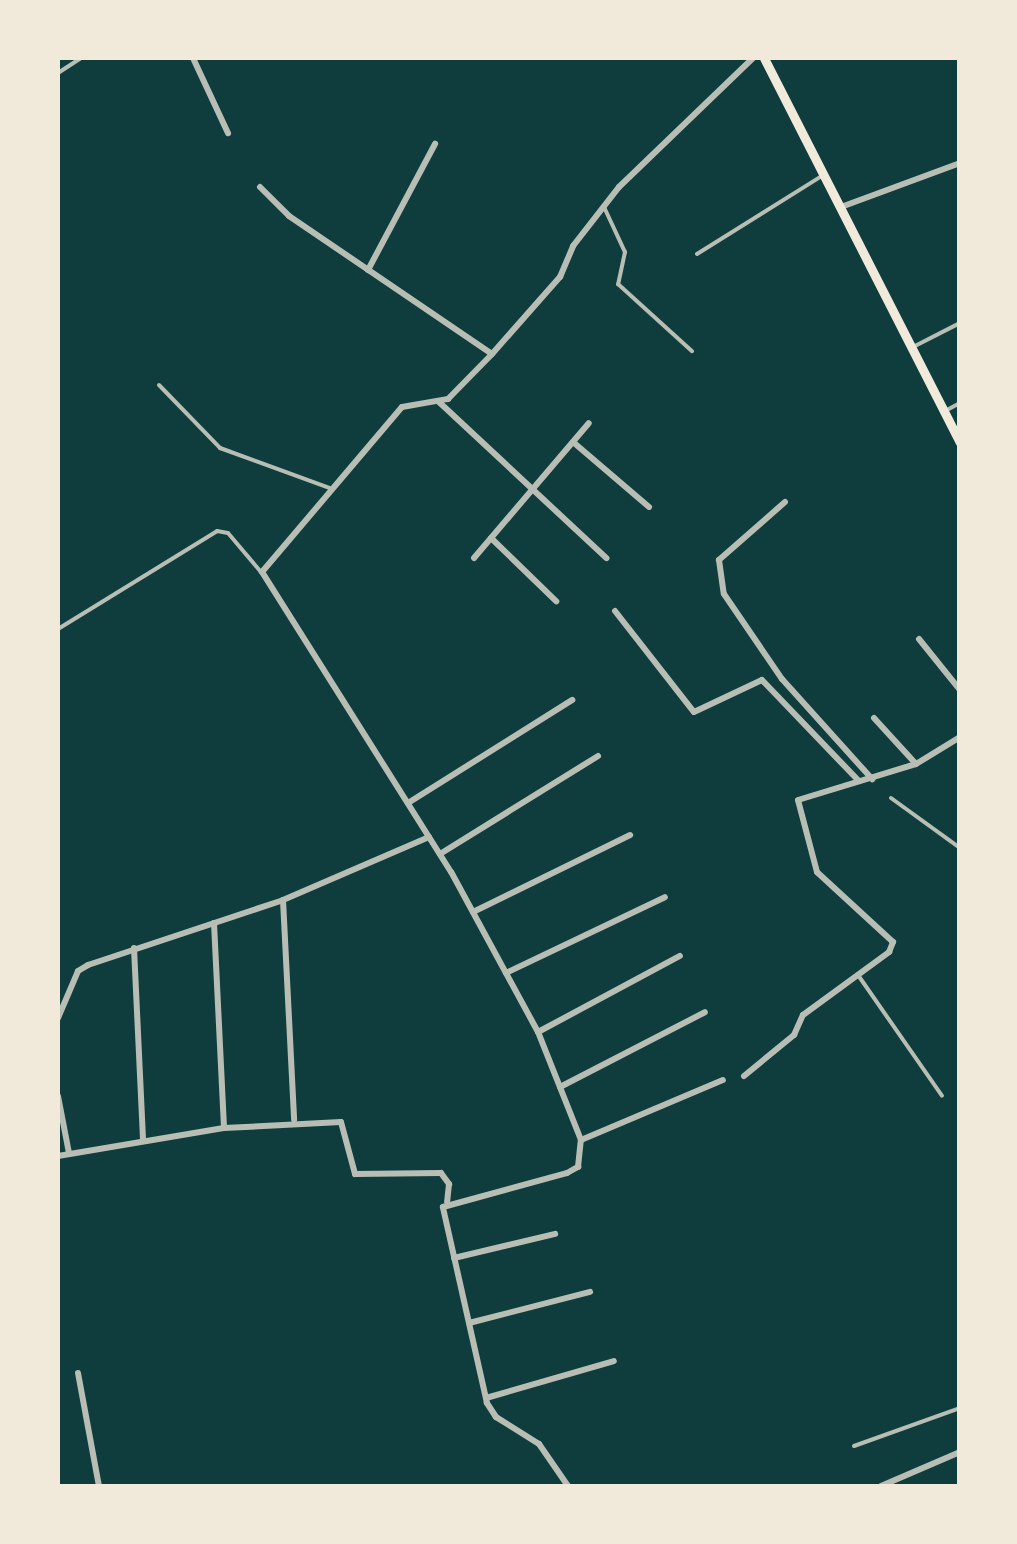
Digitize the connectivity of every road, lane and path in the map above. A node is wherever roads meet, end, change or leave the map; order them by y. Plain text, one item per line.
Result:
1 (81, 58) edge
2 (192, 58) edge
3 (753, 58) edge
4 (764, 58) edge
5 (58, 73) edge
6 (228, 133) dead end
7 (435, 144) dead end
8 (960, 163) edge
9 (823, 175) junction
10 (260, 186) dead end
11 (604, 207) junction
12 (841, 208) junction
13 (697, 254) dead end
14 (368, 270) junction
15 (960, 323) edge
16 (913, 347) junction
17 (692, 351) dead end
18 (492, 354) junction
19 (159, 385) dead end
20 (438, 402) junction
21 (960, 403) edge
22 (945, 410) junction
23 (589, 423) dead end
24 (573, 442) junction
25 (960, 442) edge
26 (334, 489) junction
27 (531, 491) junction
28 (784, 502) dead end
29 (649, 507) dead end
30 (491, 538) junction
31 (474, 558) dead end
32 (606, 558) dead end
33 (262, 572) junction
34 (556, 601) dead end
35 (615, 611) dead end
36 (58, 629) edge
37 (920, 639) dead end
38 (960, 690) edge
39 (572, 700) dead end
40 (874, 718) dead end
41 (960, 736) edge
42 (598, 756) dead end
43 (916, 764) junction
44 (872, 779) junction
45 (860, 782) junction
46 (891, 798) dead end
47 (408, 803) junction
48 (630, 834) dead end
49 (430, 837) junction
50 (960, 848) edge
51 (440, 854) junction
52 (664, 896) dead end
53 (282, 900) junction
54 (473, 912) junction
55 (214, 924) junction
56 (134, 948) junction
57 (680, 956) dead end
58 (506, 973) junction
59 (858, 975) junction
60 (705, 1012) dead end
61 (58, 1018) edge
62 (538, 1032) junction
63 (744, 1076) dead end
64 (724, 1080) dead end
65 (560, 1088) junction
66 (58, 1096) edge
67 (942, 1096) dead end
68 (294, 1120) junction
69 (224, 1128) junction
70 (144, 1140) junction
71 (581, 1140) junction
72 (69, 1154) junction
73 (58, 1156) edge
74 (447, 1204) junction
75 (555, 1234) dead end
76 (454, 1258) junction
77 (590, 1292) dead end
78 (469, 1323) junction
79 (614, 1361) dead end
80 (78, 1373) dead end
81 (486, 1398) junction
82 (960, 1408) edge
83 (854, 1446) dead end
84 (960, 1452) edge
85 (99, 1486) edge
86 (568, 1486) edge
87 (881, 1486) edge

1 - 5 lane
2 - 6 street
3 - 11 street
4 - 9 main road
7 - 14 street
8 - 12 street
9 - 12 main road
9 - 13 lane
10 - 14 street
11 - 17 lane
11 - 18 street
12 - 16 main road
14 - 18 street
15 - 16 lane
16 - 22 main road
18 - 20 street
19 - 26 lane
20 - 26 street
20 - 27 street
21 - 22 lane
22 - 25 main road
23 - 24 street
24 - 27 street
24 - 29 street
26 - 33 street
27 - 30 street
27 - 32 street
28 - 44 street
30 - 31 street
30 - 34 street
33 - 36 lane
33 - 47 street
35 - 45 street
37 - 38 street
39 - 47 street
40 - 43 street
41 - 43 street
42 - 51 street
43 - 44 street
44 - 45 street
45 - 59 street
46 - 50 lane
47 - 49 street
48 - 54 street
49 - 51 street
49 - 53 street
51 - 54 street
52 - 58 street
53 - 55 street
53 - 68 street
54 - 58 street
55 - 56 street
55 - 69 street
56 - 61 street
56 - 70 street
57 - 62 street
58 - 62 street
59 - 63 street
59 - 67 lane
60 - 65 street
62 - 65 street
64 - 71 street
65 - 71 street
66 - 72 street
68 - 69 street
68 - 74 street
69 - 70 street
70 - 72 street
71 - 74 street
72 - 73 street
74 - 76 street
75 - 76 street
76 - 78 street
77 - 78 street
78 - 81 street
79 - 81 street
80 - 85 street
81 - 86 street
82 - 83 lane
84 - 87 street

